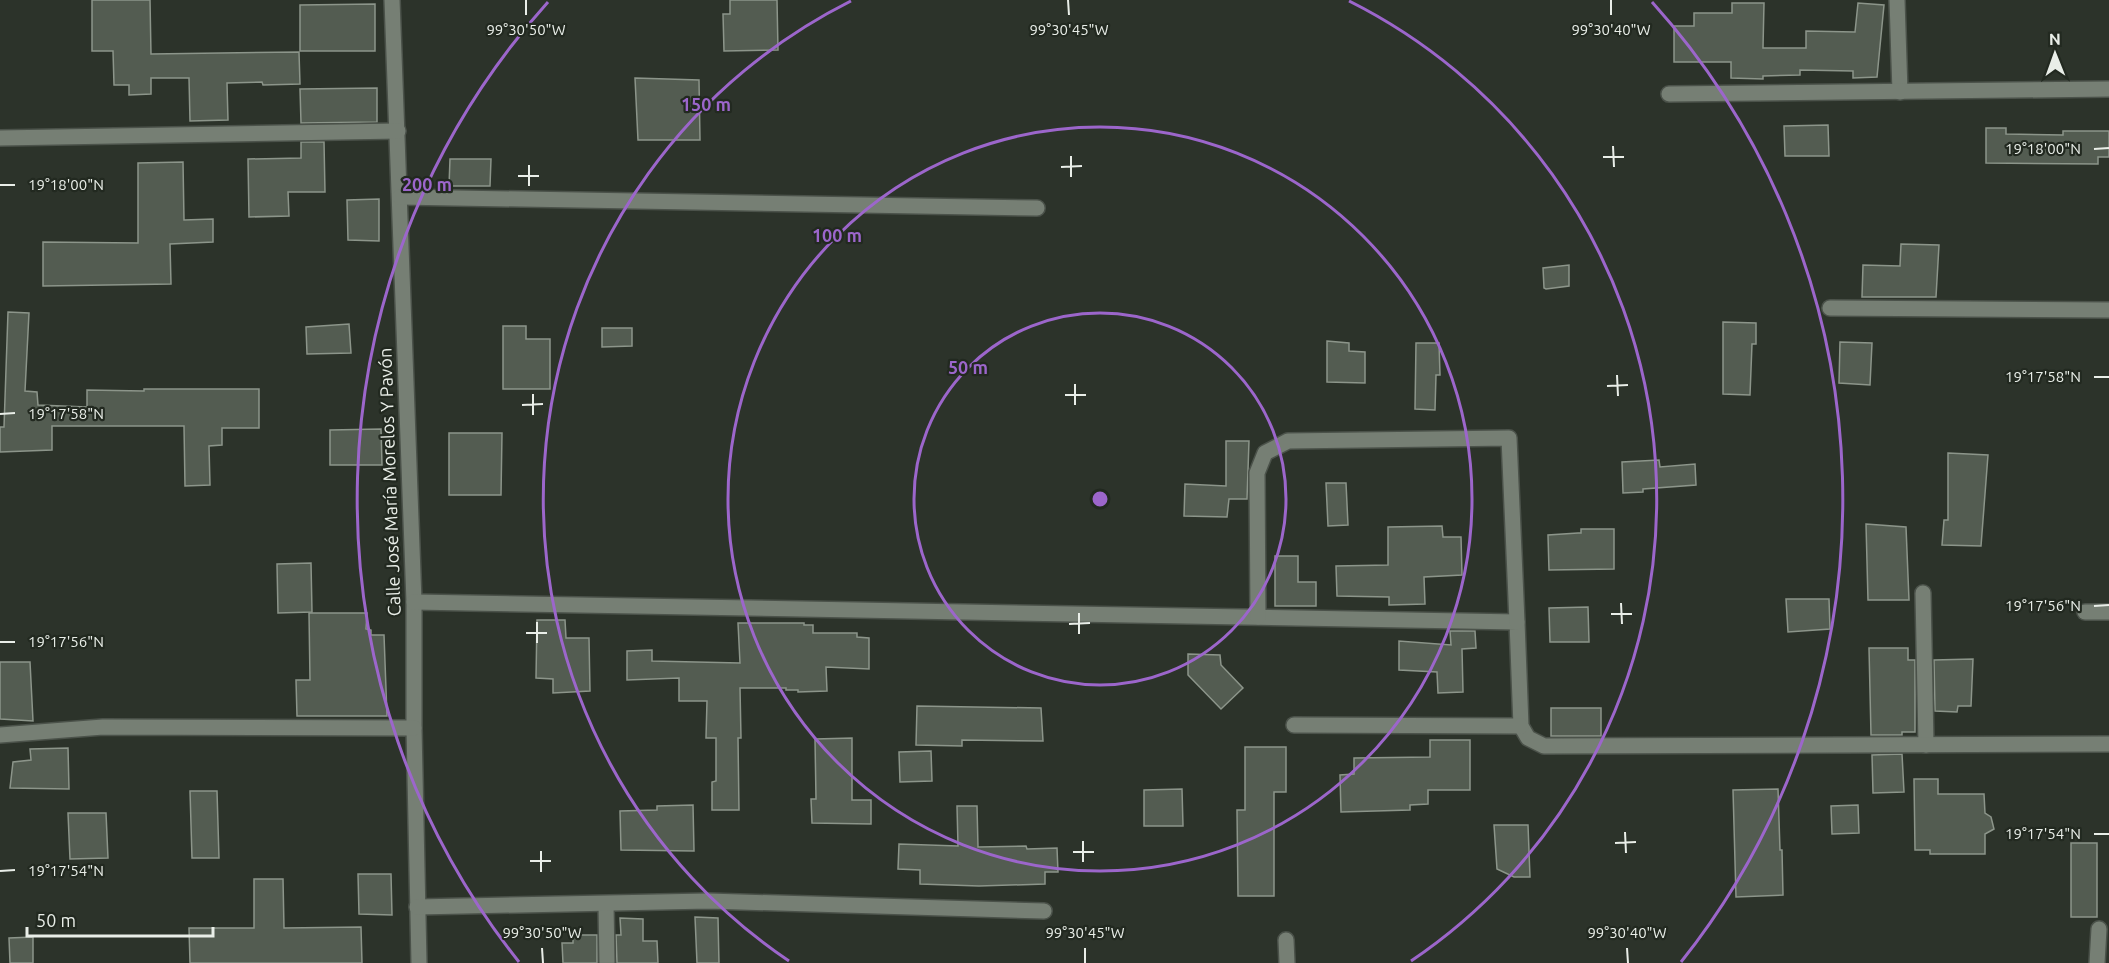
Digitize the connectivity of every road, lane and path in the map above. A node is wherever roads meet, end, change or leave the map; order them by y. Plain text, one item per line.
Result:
1 (392, 0) edge
2 (1897, 0) edge
3 (2109, 89) edge
4 (1900, 92) junction
5 (1669, 94) dead end
6 (398, 131) junction
7 (0, 138) edge
8 (400, 197) junction
9 (1037, 208) dead end
10 (1830, 308) dead end
11 (2109, 310) edge
12 (1923, 592) dead end
13 (414, 602) junction
14 (2085, 612) dead end
15 (2109, 612) edge
16 (1258, 617) junction
17 (1517, 622) junction
18 (1294, 725) dead end
19 (1521, 726) junction
20 (414, 728) junction
21 (0, 735) edge
22 (2109, 744) edge
23 (1926, 745) junction
24 (606, 904) junction
25 (417, 907) junction
26 (1044, 912) dead end
27 (2099, 929) dead end
28 (1286, 940) dead end
29 (419, 963) edge
30 (608, 963) edge
31 (1287, 963) edge
32 (2097, 963) edge

1 - 6 street, Calle José María Morelos Y Pavón
2 - 4 street
3 - 4 street
4 - 5 street
6 - 7 street
6 - 8 street, Calle José María Morelos Y Pavón
8 - 9 street
8 - 13 street, Calle José María Morelos Y Pavón
10 - 11 street
12 - 23 street
13 - 16 street
13 - 20 street, Calle José María Morelos Y Pavón
14 - 15 street
16 - 17 street
16 - 17 street
17 - 19 street
18 - 19 street
19 - 23 street
20 - 21 street
20 - 25 street, Calle José María Morelos Y Pavón
22 - 23 street
24 - 25 street
24 - 26 street
24 - 30 street
25 - 29 street, Calle José María Morelos Y Pavón
27 - 32 street
28 - 31 street

